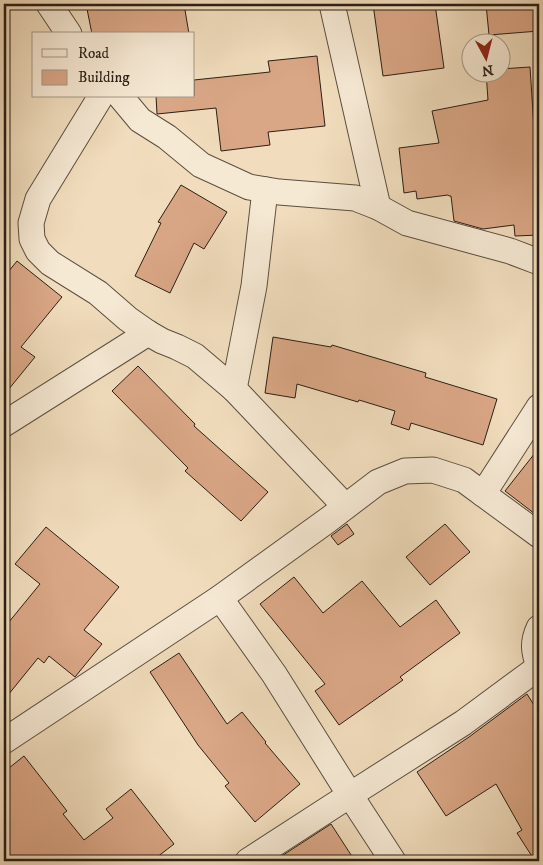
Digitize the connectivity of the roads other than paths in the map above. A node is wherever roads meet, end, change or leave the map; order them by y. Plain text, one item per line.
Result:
1 (49, 4) edge
2 (332, 4) edge
3 (68, 32) edge
4 (100, 98) edge
5 (122, 98) edge
6 (265, 190) junction
7 (378, 207) junction
8 (539, 262) edge
9 (148, 333) junction
10 (234, 389) junction
11 (539, 407) edge
12 (4, 424) edge
13 (484, 494) junction
14 (345, 506) junction
15 (539, 535) edge
16 (220, 598) junction
17 (539, 628) edge
18 (539, 667) edge
19 (4, 741) edge
20 (350, 794) junction
21 (248, 861) edge
22 (394, 861) edge

1 - 3 street
2 - 7 street
4 - 9 street
5 - 6 street
6 - 7 street
6 - 10 street
7 - 8 street
9 - 10 street
9 - 12 street
10 - 14 street
11 - 13 street
13 - 14 street
13 - 15 street
14 - 16 street
16 - 19 street
16 - 20 street
17 - 18 street
18 - 20 street
20 - 21 street
20 - 22 street

